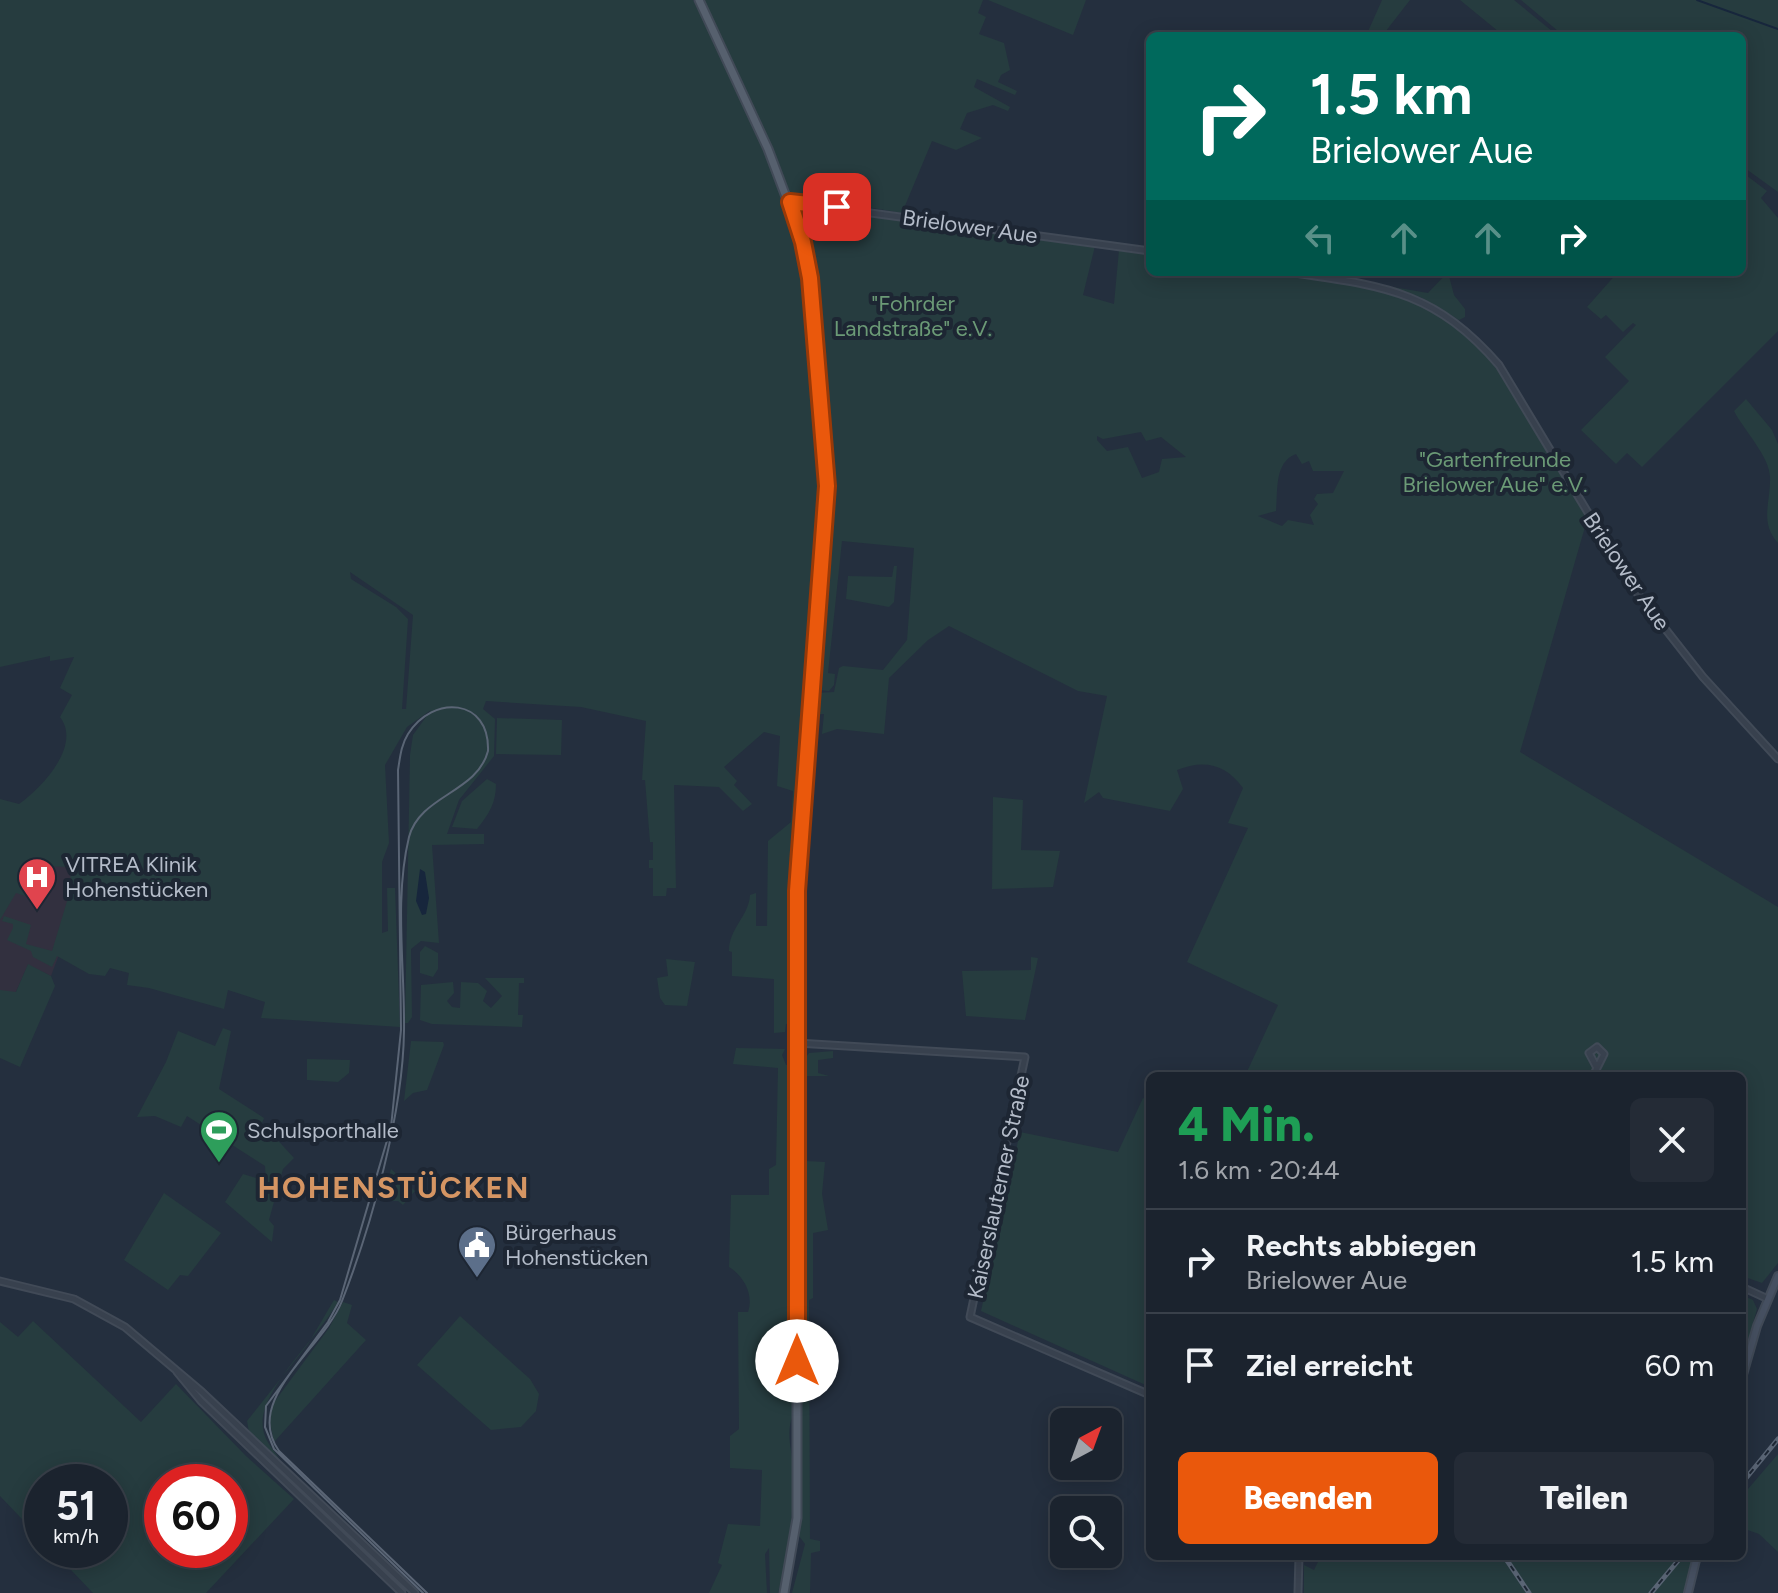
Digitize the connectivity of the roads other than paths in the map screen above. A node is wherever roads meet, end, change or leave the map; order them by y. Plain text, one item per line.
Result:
1 (699, 0) edge
2 (790, 202) junction
3 (1146, 250) edge
4 (1314, 276) edge
5 (1778, 759) edge
6 (797, 1043) junction
7 (1597, 1068) dead end
8 (1595, 1072) edge
9 (1778, 1276) edge
10 (0, 1281) edge
11 (1746, 1289) edge
12 (1768, 1299) junction
13 (1746, 1366) edge
14 (1146, 1393) edge
15 (308, 1497) junction
16 (1299, 1560) edge
17 (1696, 1560) edge
18 (402, 1593) edge
19 (415, 1593) edge
20 (784, 1593) edge
21 (1298, 1593) edge
22 (1688, 1593) edge

1 - 2 main road
2 - 3 street, Brielower Aue
2 - 6 main road
4 - 5 street, Brielower Aue
6 - 14 street, Kaiserslauterner Straße
6 - 20 main road
7 - 8 street
9 - 12 main road
10 - 15 street
11 - 12 street
12 - 13 main road
15 - 18 street
15 - 19 street
16 - 21 street
17 - 22 main road

